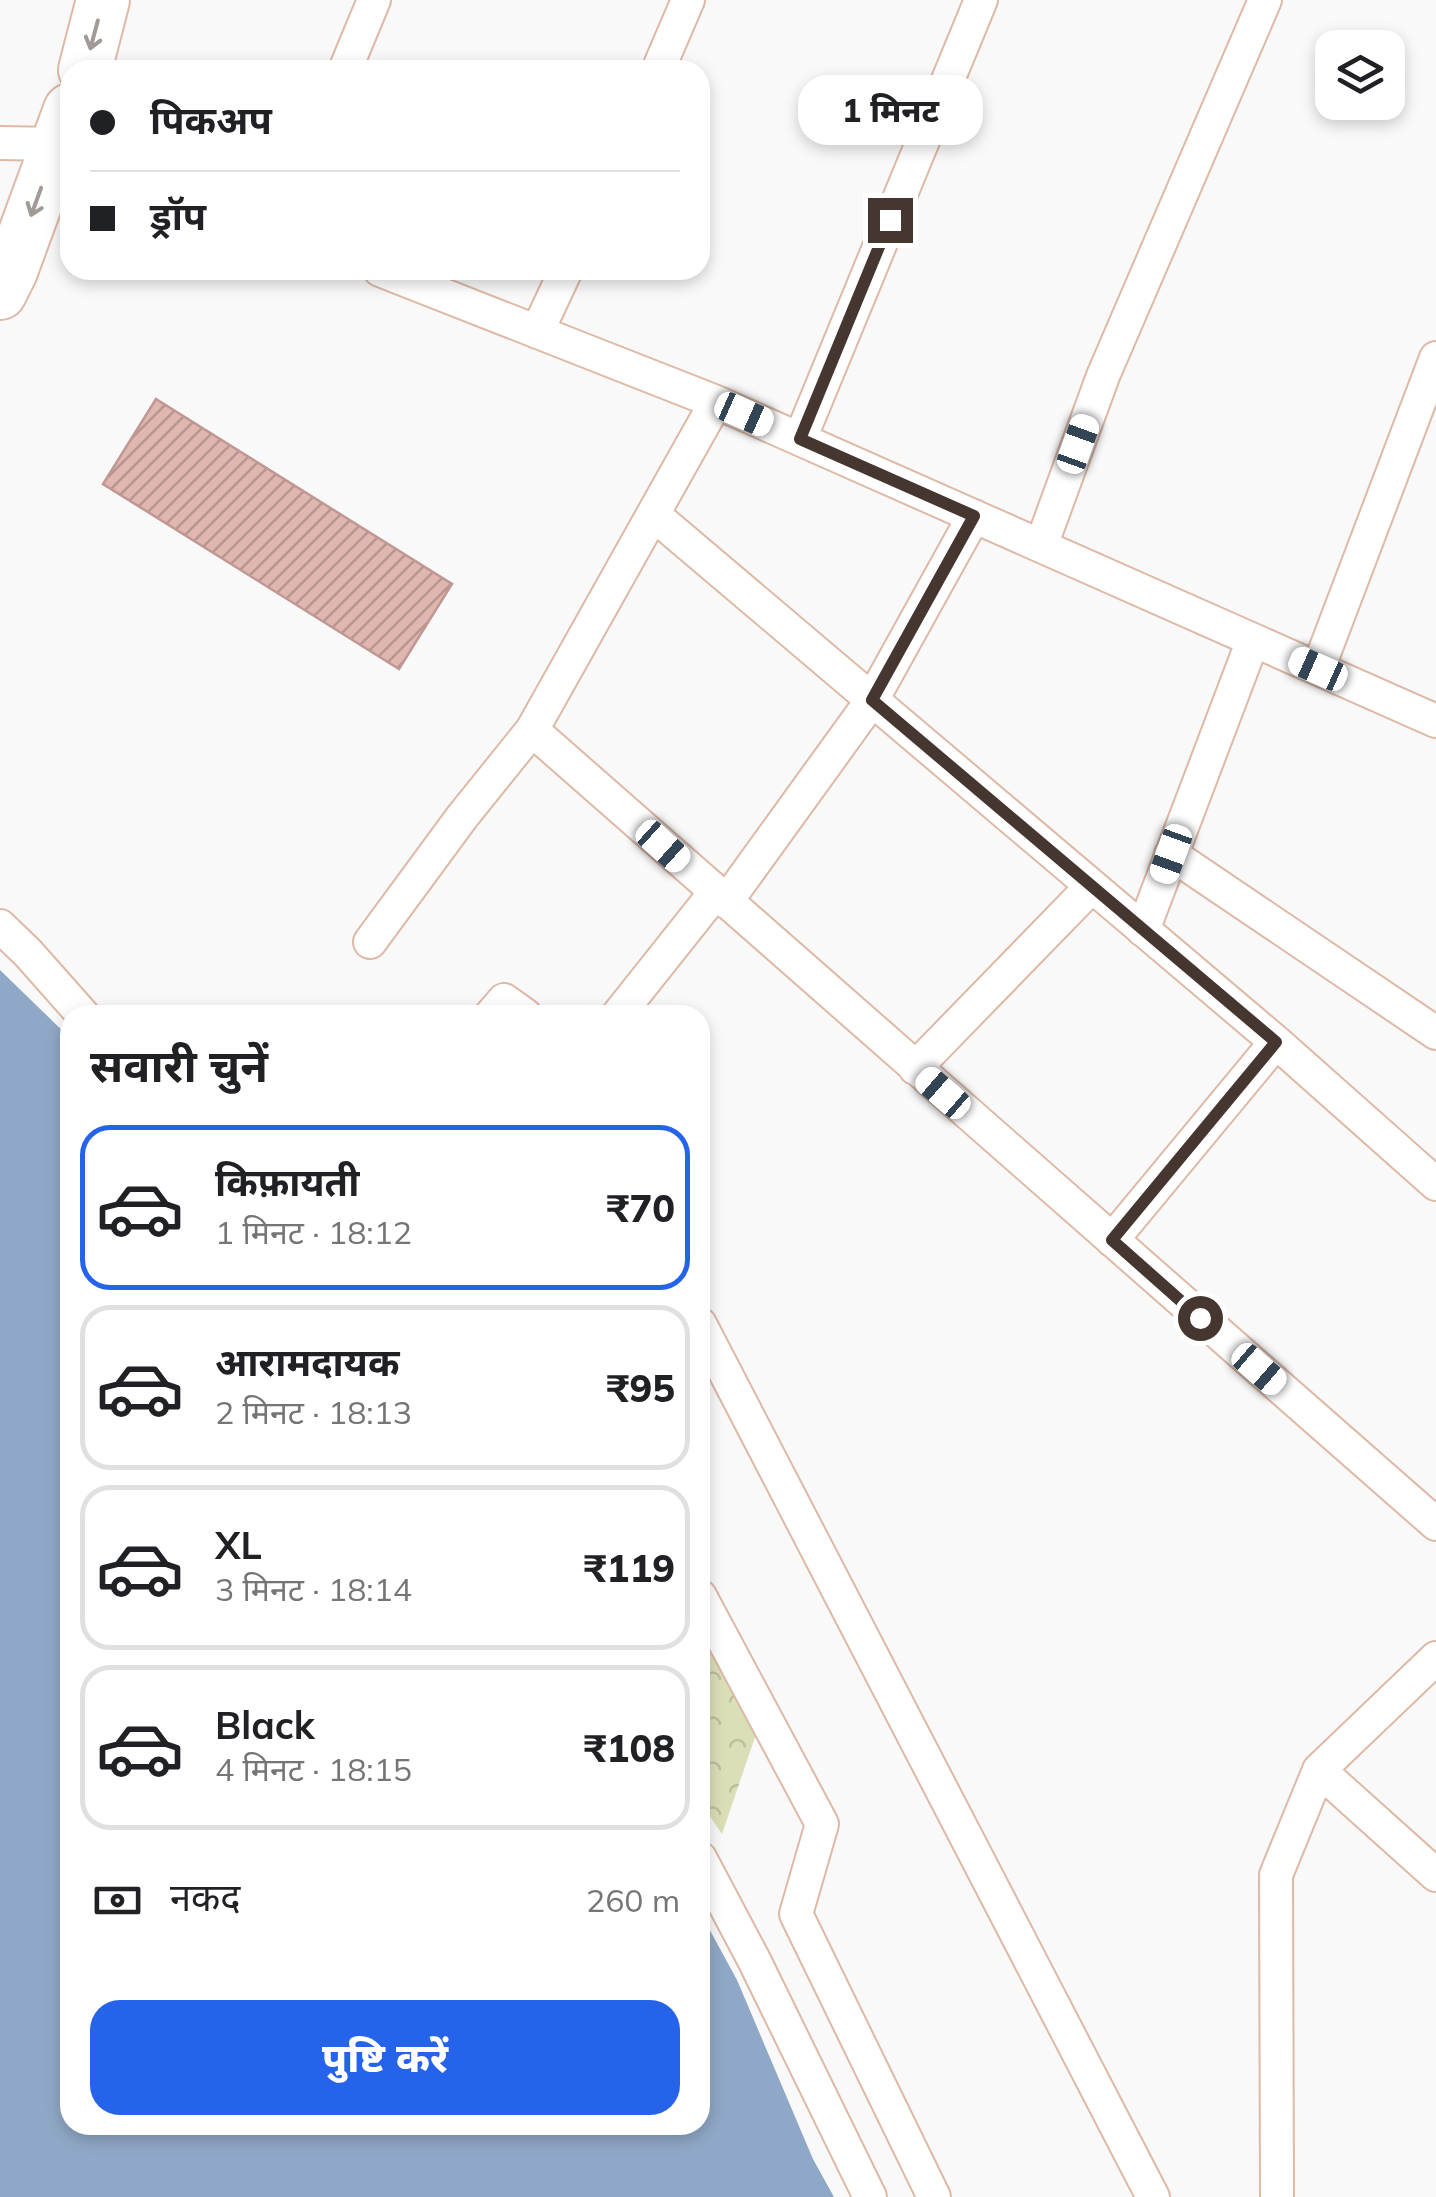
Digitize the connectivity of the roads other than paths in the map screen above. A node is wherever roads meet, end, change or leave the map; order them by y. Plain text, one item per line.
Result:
1 (104, 0) edge
2 (374, 0) edge
3 (688, 0) edge
4 (981, 0) edge
5 (1265, 0) edge
6 (87, 60) edge
7 (349, 60) edge
8 (662, 60) edge
9 (60, 135) edge
10 (0, 143) edge
11 (60, 149) edge
12 (405, 280) edge
13 (561, 280) edge
14 (0, 293) edge
15 (538, 332) junction
16 (1436, 358) edge
17 (716, 402) junction
18 (800, 439) junction
19 (654, 515) junction
20 (974, 516) junction
21 (1041, 546) junction
22 (1253, 640) junction
23 (1318, 669) junction
24 (872, 700) junction
25 (1436, 722) edge
26 (532, 730) junction
27 (1171, 854) junction
28 (1092, 886) junction
29 (720, 897) junction
30 (0, 926) edge
31 (1143, 930) junction
32 (370, 942) dead end
33 (74, 1005) edge
34 (627, 1005) edge
35 (1436, 1033) edge
36 (1276, 1042) junction
37 (915, 1068) junction
38 (1436, 1184) edge
39 (1112, 1240) junction
40 (710, 1343) edge
41 (1436, 1524) edge
42 (710, 1615) edge
43 (1436, 1658) edge
44 (1319, 1770) junction
45 (1436, 1875) edge
46 (710, 1877) edge
47 (870, 2197) edge
48 (934, 2197) edge
49 (1153, 2197) edge
50 (1278, 2197) edge

1 -> 6 main road
2 - 7 street
3 - 8 street
4 - 18 street
5 - 21 street
9 - 10 street
11 -> 14 main road
12 - 15 street
13 - 15 street
15 - 17 street
16 - 23 street
17 - 18 street
17 - 19 street
18 - 20 street
19 - 24 street
19 - 26 street
20 - 21 street
20 - 24 street
21 - 22 street
22 - 23 street
22 - 27 street
23 - 25 street
24 - 28 street
24 - 29 street
26 - 29 street
26 - 32 street
27 - 31 street
27 - 35 street
28 - 31 street
28 - 37 street
29 - 34 street
29 - 37 street
30 - 33 street
31 - 36 street
36 - 38 street
36 - 39 street
37 - 39 street
39 - 41 street
40 - 49 street
42 - 48 street
43 - 44 street
44 - 45 street
44 - 50 street
46 - 47 street

